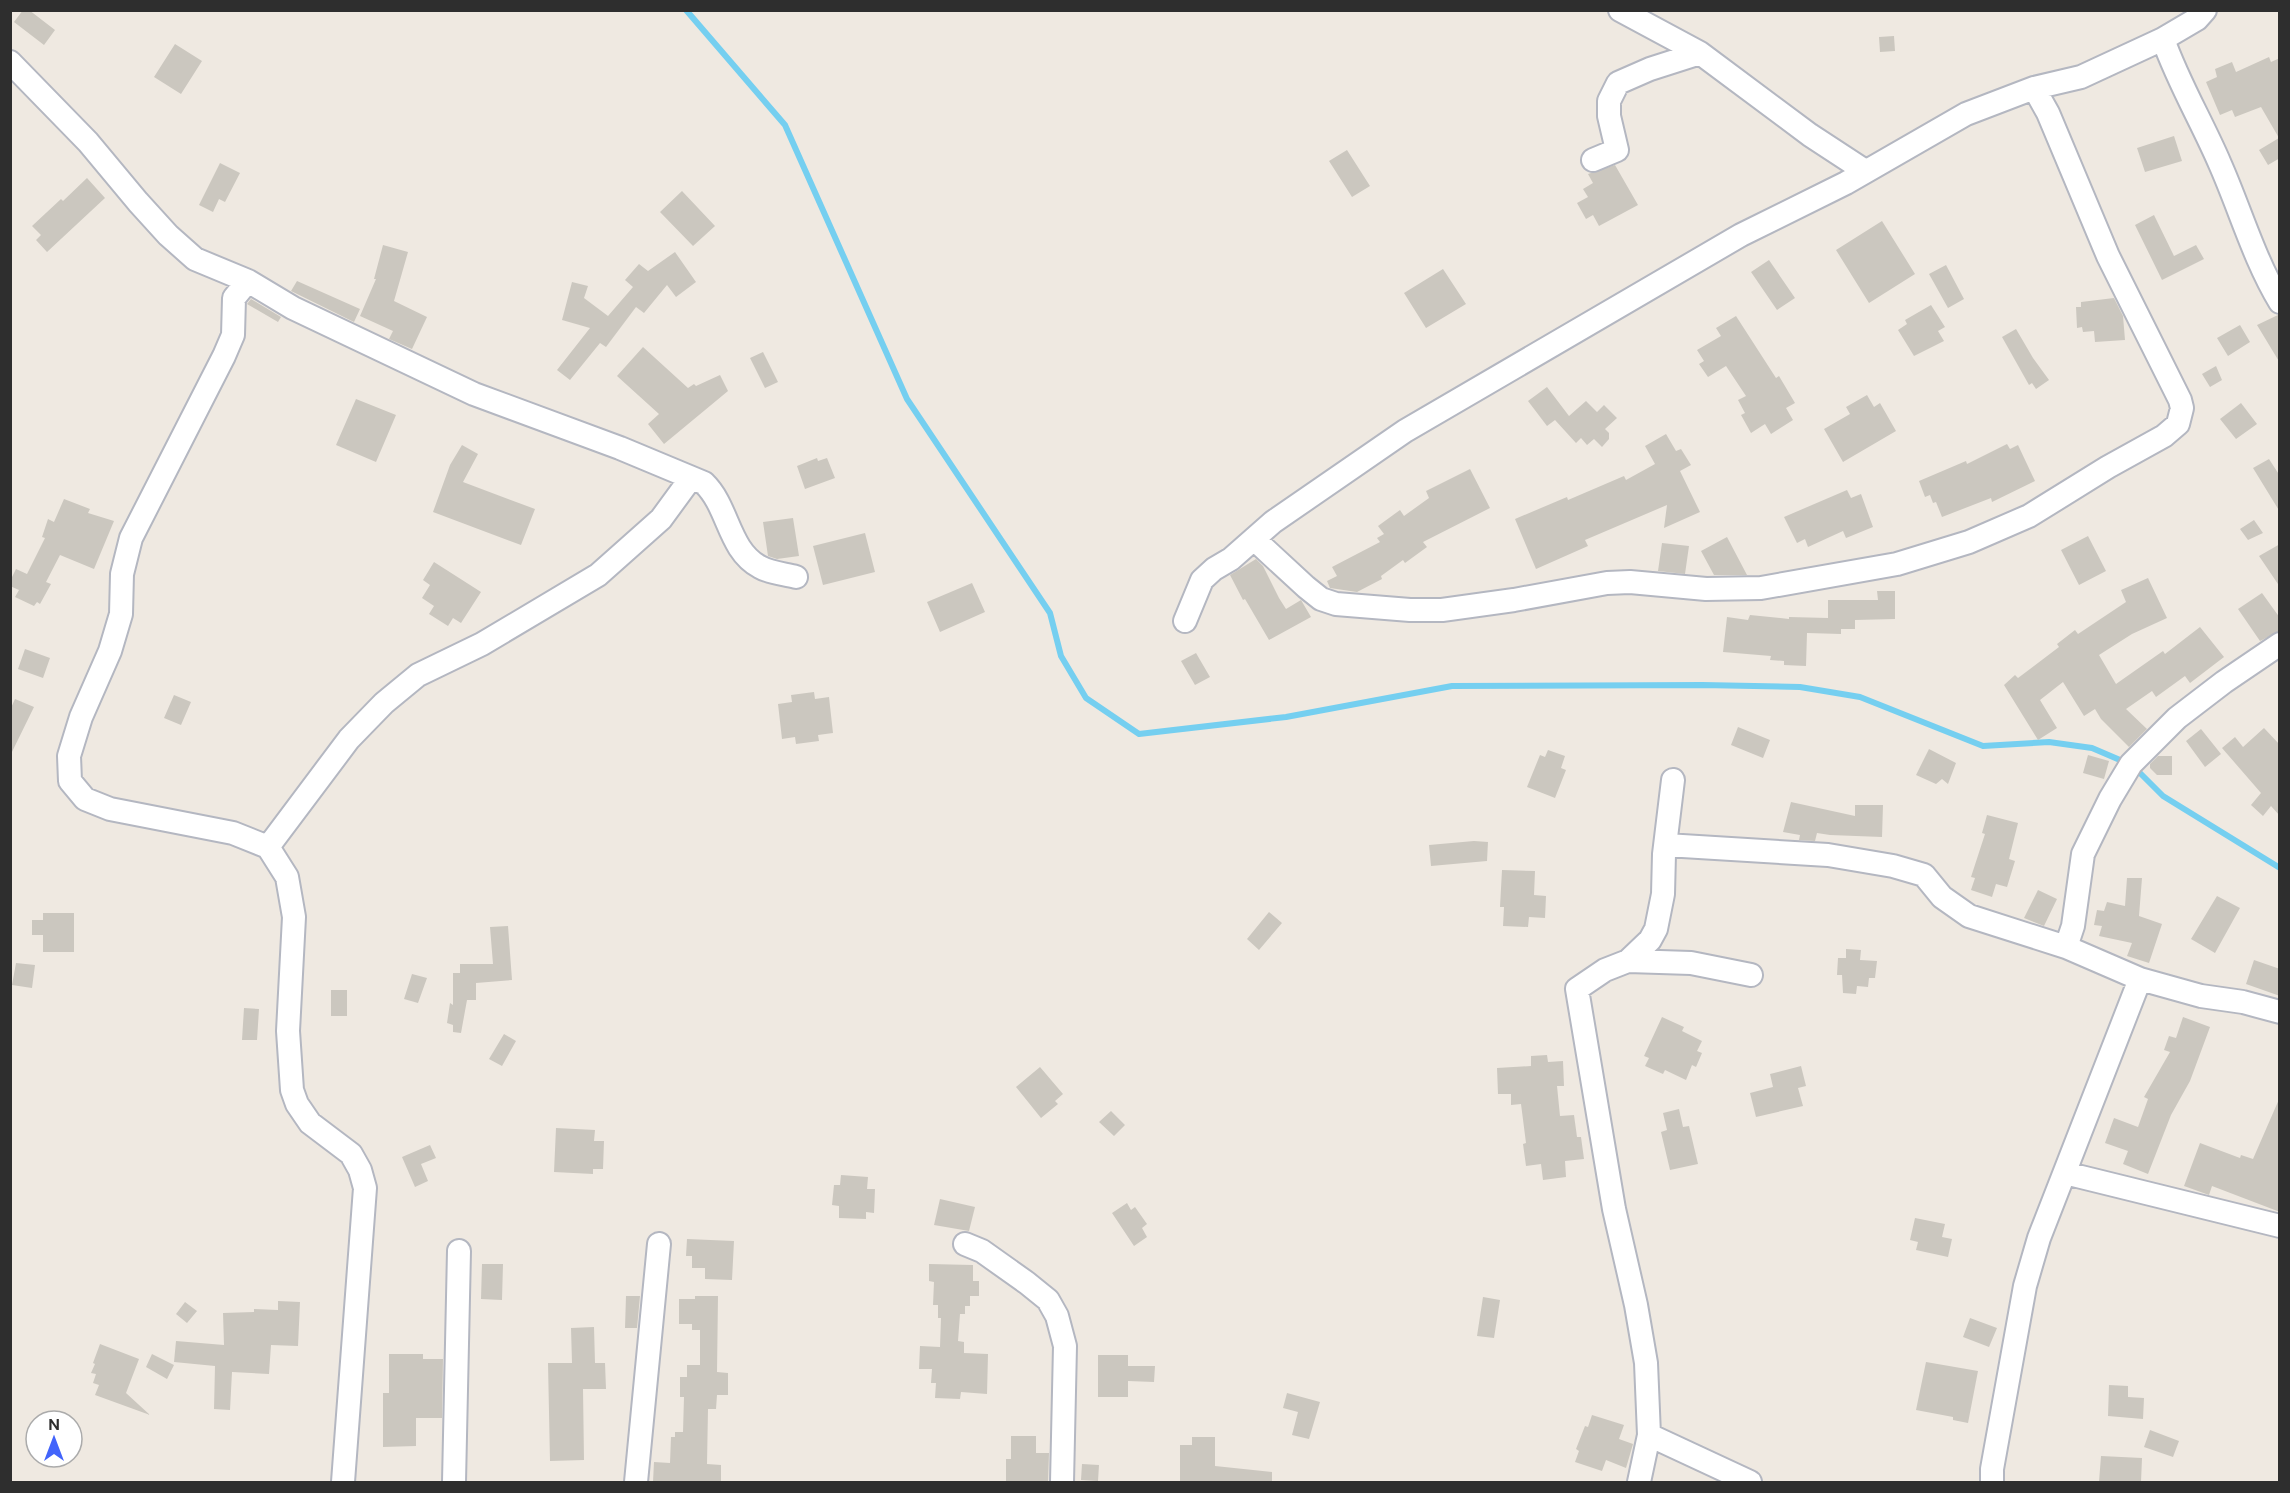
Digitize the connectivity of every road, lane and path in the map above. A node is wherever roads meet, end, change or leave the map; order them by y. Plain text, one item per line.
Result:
1 (1620, 10) edge
2 (2205, 10) edge
3 (2163, 39) junction
4 (1700, 53) junction
5 (10, 62) edge
6 (2034, 88) junction
7 (1593, 160) dead end
8 (1865, 171) junction
9 (248, 281) junction
10 (2280, 302) edge
11 (691, 478) junction
12 (1255, 540) junction
13 (796, 577) dead end
14 (1185, 621) dead end
15 (2280, 644) edge
16 (1673, 780) dead end
17 (1666, 845) junction
18 (268, 847) junction
19 (2066, 947) junction
20 (1628, 961) junction
21 (1751, 975) dead end
22 (2140, 979) junction
23 (2280, 1012) edge
24 (2066, 1173) junction
25 (2280, 1226) edge
26 (659, 1244) dead end
27 (965, 1244) dead end
28 (459, 1251) dead end
29 (1649, 1435) junction
30 (343, 1482) edge
31 (454, 1482) edge
32 (636, 1482) edge
33 (1062, 1482) edge
34 (1639, 1482) edge
35 (1750, 1482) edge
36 (1992, 1482) edge

1 - 4 street
2 - 3 street
3 - 6 street
3 - 10 street
4 - 7 street
4 - 8 street
5 - 9 street
6 - 8 street
6 - 12 street
8 - 12 street
9 - 11 street
9 - 18 street
11 - 13 street
11 - 18 street
12 - 14 street
15 - 19 street
16 - 17 street
17 - 19 street
17 - 20 street
18 - 30 street
19 - 22 street
20 - 21 street
20 - 29 street
22 - 23 street
22 - 24 street
24 - 25 street
24 - 36 street
26 - 32 street
27 - 33 street
28 - 31 street
29 - 34 street
29 - 35 street

